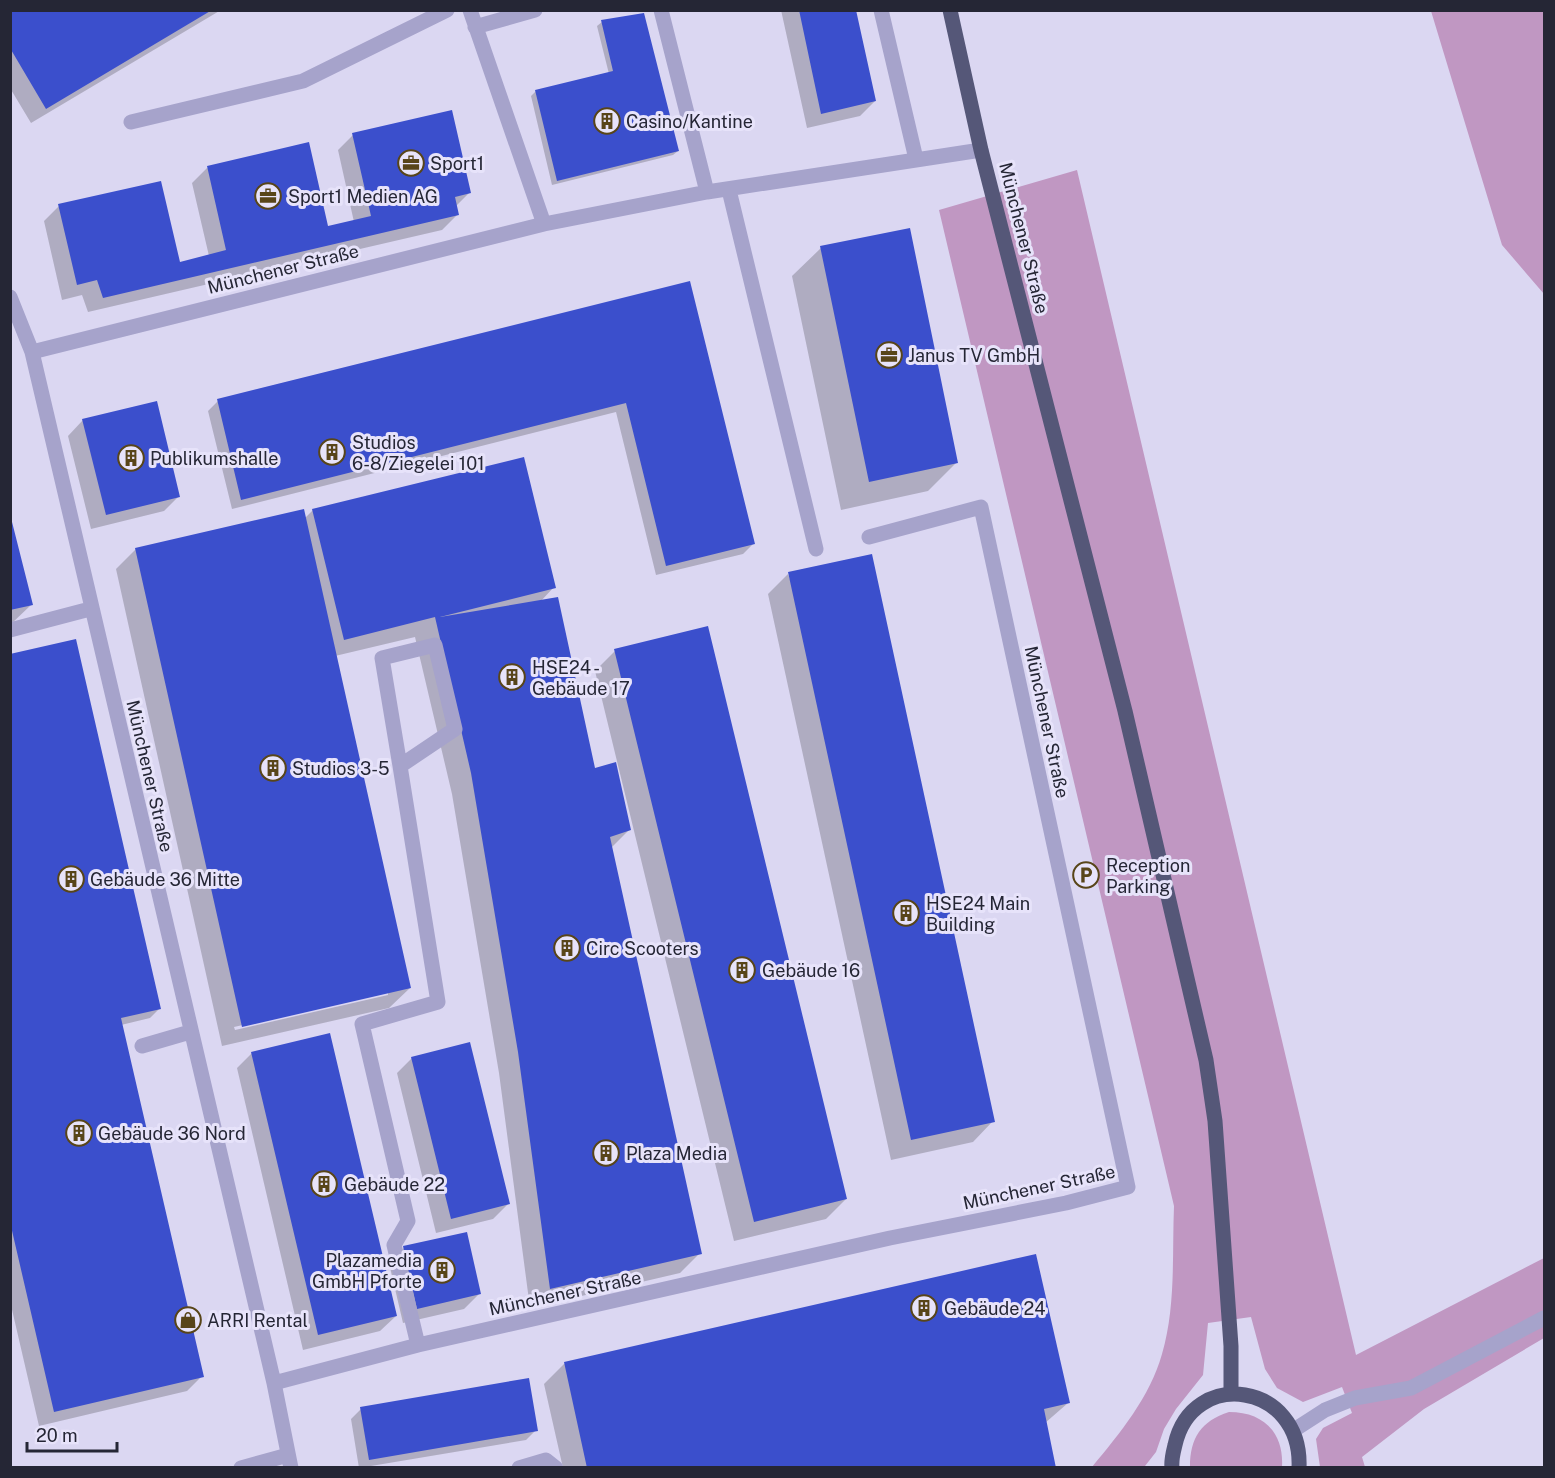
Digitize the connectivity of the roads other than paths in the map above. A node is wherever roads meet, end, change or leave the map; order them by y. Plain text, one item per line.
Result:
1 (447, 10) edge
2 (470, 10) edge
3 (535, 10) edge
4 (661, 10) edge
5 (881, 10) edge
6 (950, 10) edge
7 (475, 27) junction
8 (131, 122) dead end
9 (981, 150) junction
10 (916, 159) junction
11 (729, 190) junction
12 (707, 192) junction
13 (544, 224) junction
14 (10, 297) edge
15 (32, 352) junction
16 (869, 537) dead end
17 (816, 549) dead end
18 (90, 609) junction
19 (10, 630) edge
20 (400, 766) junction
21 (190, 1032) junction
22 (142, 1046) dead end
23 (1545, 1318) edge
24 (418, 1345) junction
25 (274, 1383) junction
26 (1231, 1394) junction
27 (1294, 1430) junction
28 (289, 1461) edge
29 (241, 1467) edge
30 (519, 1467) edge
31 (555, 1467) edge
32 (1173, 1467) edge
33 (1299, 1467) edge

1 - 8 street
2 - 7 street
3 - 7 street
4 - 12 street
5 - 10 street
6 - 9 main road, Münchener Straße
7 - 13 street
9 - 10 street, Münchener Straße
9 - 26 main road, Münchener Straße
10 - 11 street, Münchener Straße
11 - 12 street, Münchener Straße
11 - 17 street
12 - 13 street, Münchener Straße
13 - 15 street, Münchener Straße
14 - 15 street, Münchener Straße
15 - 18 street, Münchener Straße
16 - 24 street, Münchener Straße
18 - 19 street
18 - 21 street, Münchener Straße
20 - 20 street
20 - 24 street
21 - 22 street
21 - 25 street, Münchener Straße
23 - 27 street
24 - 25 street, Münchener Straße
25 - 28 street, Münchener Straße
26 - 27 main road
26 - 32 main road
27 - 33 main road
28 - 29 street
30 - 31 street

